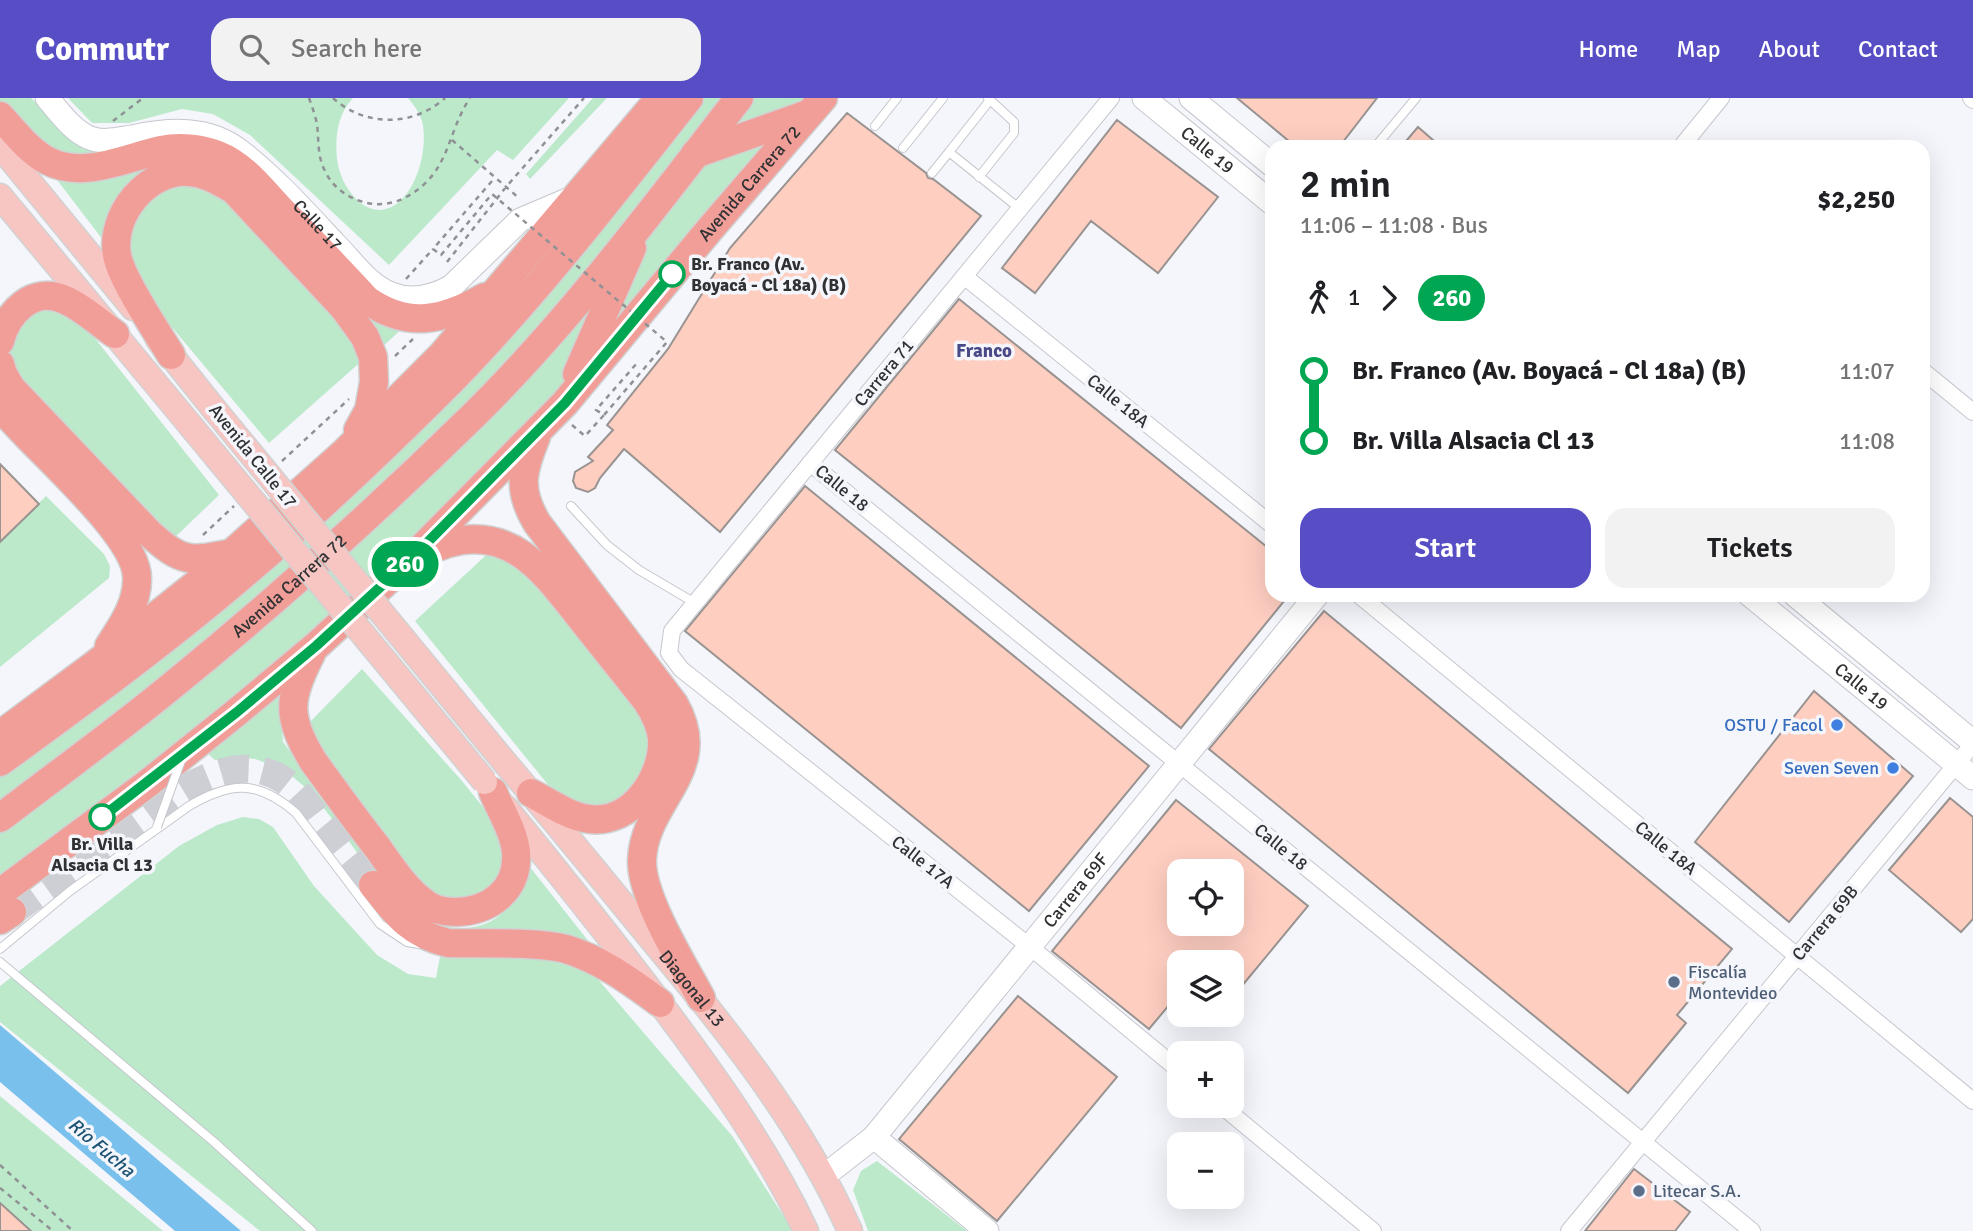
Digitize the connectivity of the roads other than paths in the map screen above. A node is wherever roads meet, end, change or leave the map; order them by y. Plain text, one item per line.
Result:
1 (47, 98) edge
2 (660, 98) edge
3 (670, 98) edge
4 (689, 98) edge
5 (739, 98) edge
6 (897, 98) edge
7 (943, 98) edge
8 (1111, 98) edge
9 (1144, 98) edge
10 (1191, 98) edge
11 (1416, 98) edge
12 (1721, 98) edge
13 (989, 99) edge
14 (816, 106) edge
15 (0, 116) edge
16 (875, 126) dead end
17 (1381, 140) edge
18 (1687, 140) edge
19 (651, 145) junction
20 (0, 146) edge
21 (903, 148) dead end
22 (949, 152) junction
23 (695, 155) junction
24 (1265, 159) edge
25 (932, 173) dead end
26 (979, 177) junction
27 (579, 195) junction
28 (0, 196) edge
29 (1265, 197) edge
30 (1020, 209) junction
31 (645, 218) junction
32 (964, 276) junction
33 (499, 289) junction
34 (115, 334) junction
35 (0, 341) edge
36 (171, 355) junction
37 (0, 364) edge
38 (1930, 377) edge
39 (565, 403) junction
40 (0, 406) edge
41 (1973, 412) edge
42 (538, 431) junction
43 (345, 452) junction
44 (810, 463) junction
45 (571, 506) dead end
46 (1265, 519) edge
47 (233, 553) junction
48 (413, 557) junction
49 (1311, 602) edge
50 (1368, 602) edge
51 (1759, 602) edge
52 (1803, 602) edge
53 (695, 603) junction
54 (316, 646) junction
55 (669, 653) joint
56 (97, 663) junction
57 (0, 735) edge
58 (1973, 743) edge
59 (183, 755) junction
60 (0, 762) edge
61 (1179, 764) junction
62 (508, 765) joint
63 (1965, 772) edge
64 (489, 787) junction
65 (531, 793) junction
66 (0, 818) edge
67 (157, 827) junction
68 (373, 885) tunnel mouth
69 (4, 908) edge
70 (448, 943) junction
71 (1029, 946) junction
72 (0, 949) edge
73 (1798, 956) junction
74 (0, 962) edge
75 (701, 998) junction
76 (660, 1003) junction
77 (1167, 1060) edge
78 (1973, 1101) edge
79 (1236, 1118) edge
80 (874, 1137) junction
81 (1643, 1142) junction
82 (824, 1176) junction
83 (312, 1231) edge
84 (806, 1231) edge
85 (850, 1231) edge
86 (987, 1231) edge
87 (1373, 1231) edge
88 (1569, 1231) edge
89 (1752, 1231) edge

1 - 27 street, Calle 17
2 - 27 highway
3 - 19 highway
4 - 19 highway
5 - 23 highway, Avenida Carrera 72
6 - 16 lane
7 - 21 lane
8 - 30 street, Carrera 71
9 - 29 street, Calle 19
10 - 24 street, Calle 19
11 - 17 lane
12 - 18 street
13 - 22 lane
13 - 26 lane
14 - 23 highway
14 - 39 highway, Avenida Carrera 72
15 - 33 highway
19 - 60 highway
20 - 36 main road, Avenida Calle 17
22 - 25 lane
22 - 26 lane
23 - 31 highway, Avenida Carrera 72
26 - 30 lane
27 - 33 highway
28 - 34 main road, Avenida Calle 17
30 - 32 street, Carrera 71
31 - 39 highway
31 - 66 highway, Avenida Carrera 72
32 - 44 street, Carrera 71
32 - 46 street, Calle 18A
33 - 43 highway
34 - 35 highway
34 - 64 main road, Avenida Calle 17, bridge
36 - 43 highway
36 - 62 main road, Avenida Calle 17, bridge
37 - 47 highway
38 - 41 street
39 - 42 highway, Avenida Carrera 72
40 - 56 highway
42 - 48 highway, Avenida Carrera 72
42 - 75 highway
43 - 47 highway
44 - 53 street, Carrera 71
44 - 61 street, Calle 18
45 - 53 lane
47 - 56 highway
48 - 54 highway, Avenida Carrera 72
48 - 65 highway
49 - 61 street, Carrera 69F
50 - 73 street, Calle 18A
51 - 63 street, Calle 19
52 - 58 street, Calle 19
53 - 55 street, Carrera 71
54 - 59 highway, Avenida Carrera 72
54 - 64 highway
55 - 71 street, Calle 17A
56 - 57 highway
58 - 63 street, Carrera 69B
59 - 67 lane, bridge
59 - 69 highway, Avenida Carrera 72
61 - 71 street, Carrera 69F
61 - 81 street, Calle 18
62 - 65 main road, Diagonal 13
63 - 73 street, Carrera 69B
64 - 76 main road, Diagonal 13
65 - 75 main road, Diagonal 13
67 - 70 lane
67 - 72 lane
68 - 70 highway
70 - 76 highway
71 - 77 street, Calle 17A
71 - 80 street, Carrera 69F
73 - 78 street, Calle 18A
73 - 81 street, Carrera 69B
74 - 83 lane
75 - 82 main road, Diagonal 13
76 - 84 main road, Diagonal 13
79 - 87 street
80 - 82 street, Carrera 69F
80 - 86 street
81 - 88 street, Carrera 69B
81 - 89 street, Calle 18
82 - 85 main road, Diagonal 13

